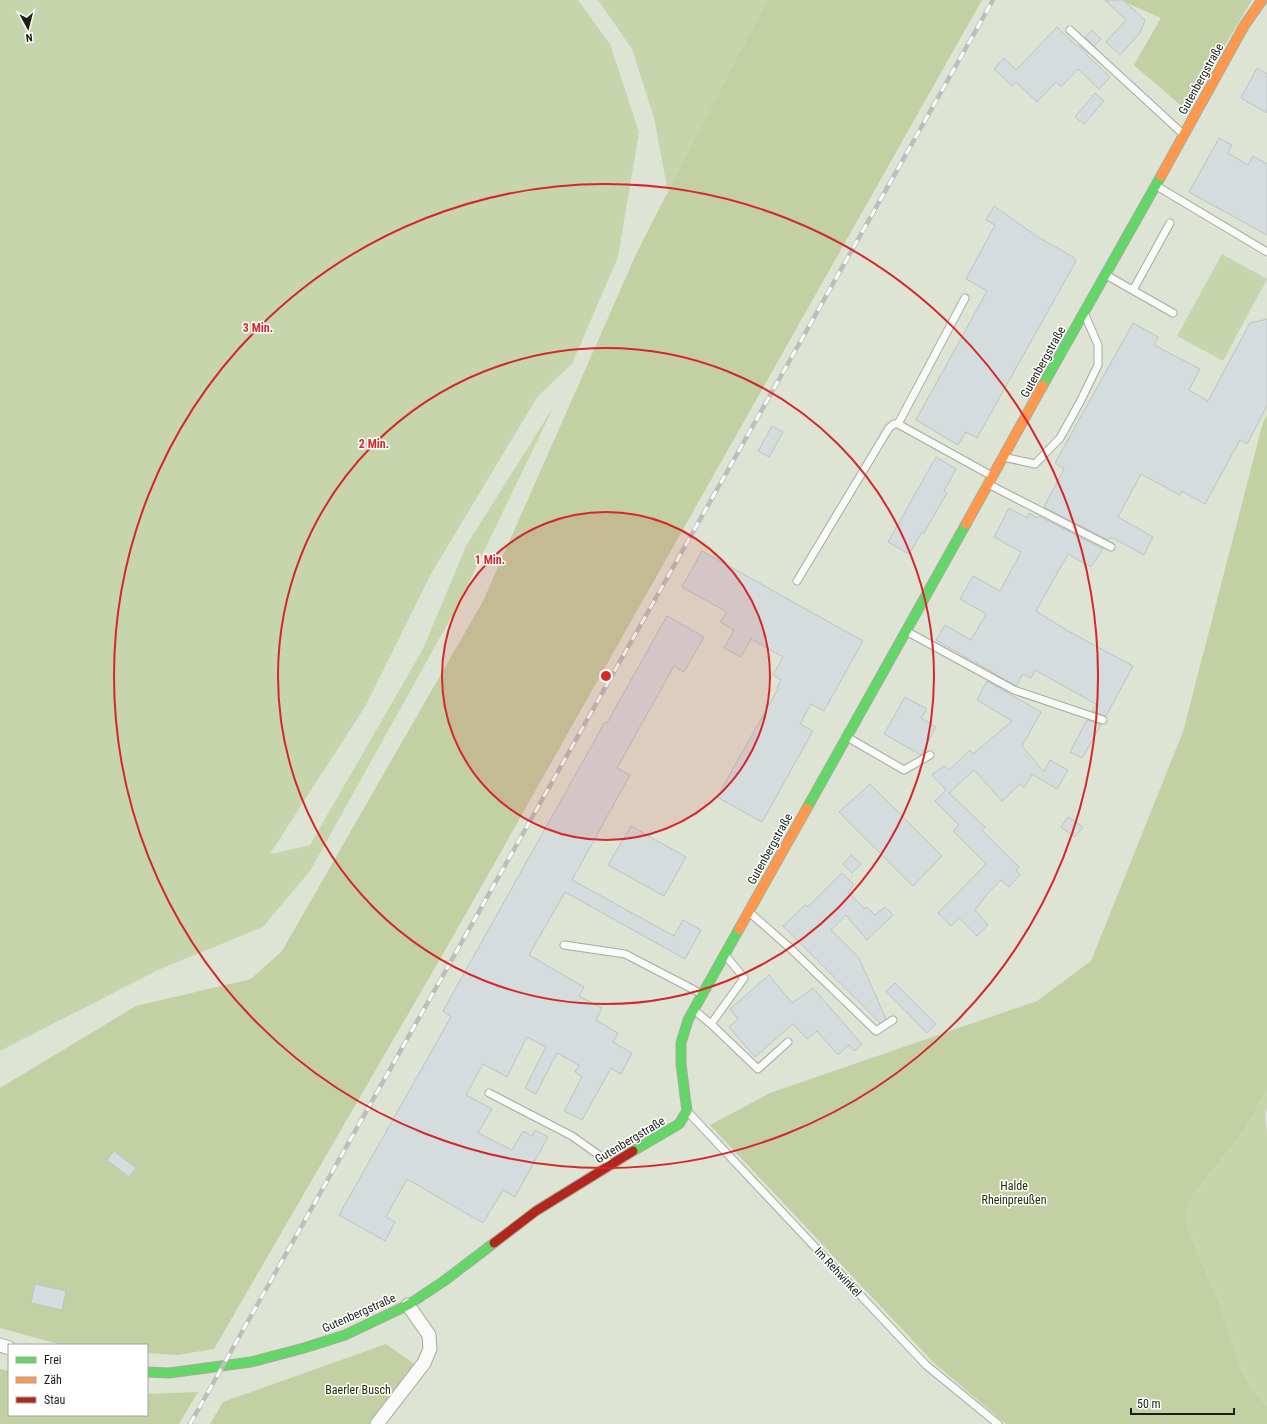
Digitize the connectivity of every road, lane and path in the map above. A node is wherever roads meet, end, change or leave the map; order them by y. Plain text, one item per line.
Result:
1 (1262, 0) edge
2 (1070, 30) dead end
3 (1184, 134) junction
4 (1155, 185) junction
5 (1170, 224) dead end
6 (1267, 252) edge
7 (1106, 274) junction
8 (1133, 290) junction
9 (965, 298) dead end
10 (1084, 313) junction
11 (1173, 313) dead end
12 (898, 424) junction
13 (1003, 457) junction
14 (990, 480) junction
15 (1111, 547) dead end
16 (797, 581) dead end
17 (906, 631) junction
18 (1103, 720) dead end
19 (846, 737) junction
20 (930, 755) dead end
21 (749, 912) junction
22 (564, 945) dead end
23 (725, 955) junction
24 (703, 994) junction
25 (694, 1010) junction
26 (893, 1020) dead end
27 (711, 1024) junction
28 (788, 1042) dead end
29 (489, 1093) dead end
30 (687, 1111) junction
31 (612, 1164) junction
32 (408, 1305) junction
33 (148, 1372) edge
34 (377, 1424) edge
35 (998, 1424) edge

1 - 3 street, Gutenbergstraße
2 - 3 lane
3 - 4 street, Gutenbergstraße
4 - 6 lane
4 - 7 street, Gutenbergstraße
5 - 8 lane
7 - 8 lane
7 - 10 street, Gutenbergstraße
8 - 11 lane
9 - 12 lane
10 - 13 street, Gutenbergstraße
10 - 13 lane
12 - 14 lane
12 - 16 lane
13 - 14 street, Gutenbergstraße
14 - 15 lane
14 - 17 street, Gutenbergstraße
17 - 18 lane
17 - 19 street, Gutenbergstraße
19 - 20 lane
19 - 21 street, Gutenbergstraße
21 - 23 street, Gutenbergstraße
21 - 26 lane
22 - 24 lane
23 - 24 street, Gutenbergstraße
23 - 27 lane
24 - 25 street, Gutenbergstraße
25 - 27 lane
25 - 30 street, Gutenbergstraße
27 - 28 lane
29 - 31 lane
30 - 31 street, Gutenbergstraße
30 - 35 lane, Im Rehwinkel
31 - 32 street, Gutenbergstraße
32 - 33 street, Gutenbergstraße
32 - 34 street

